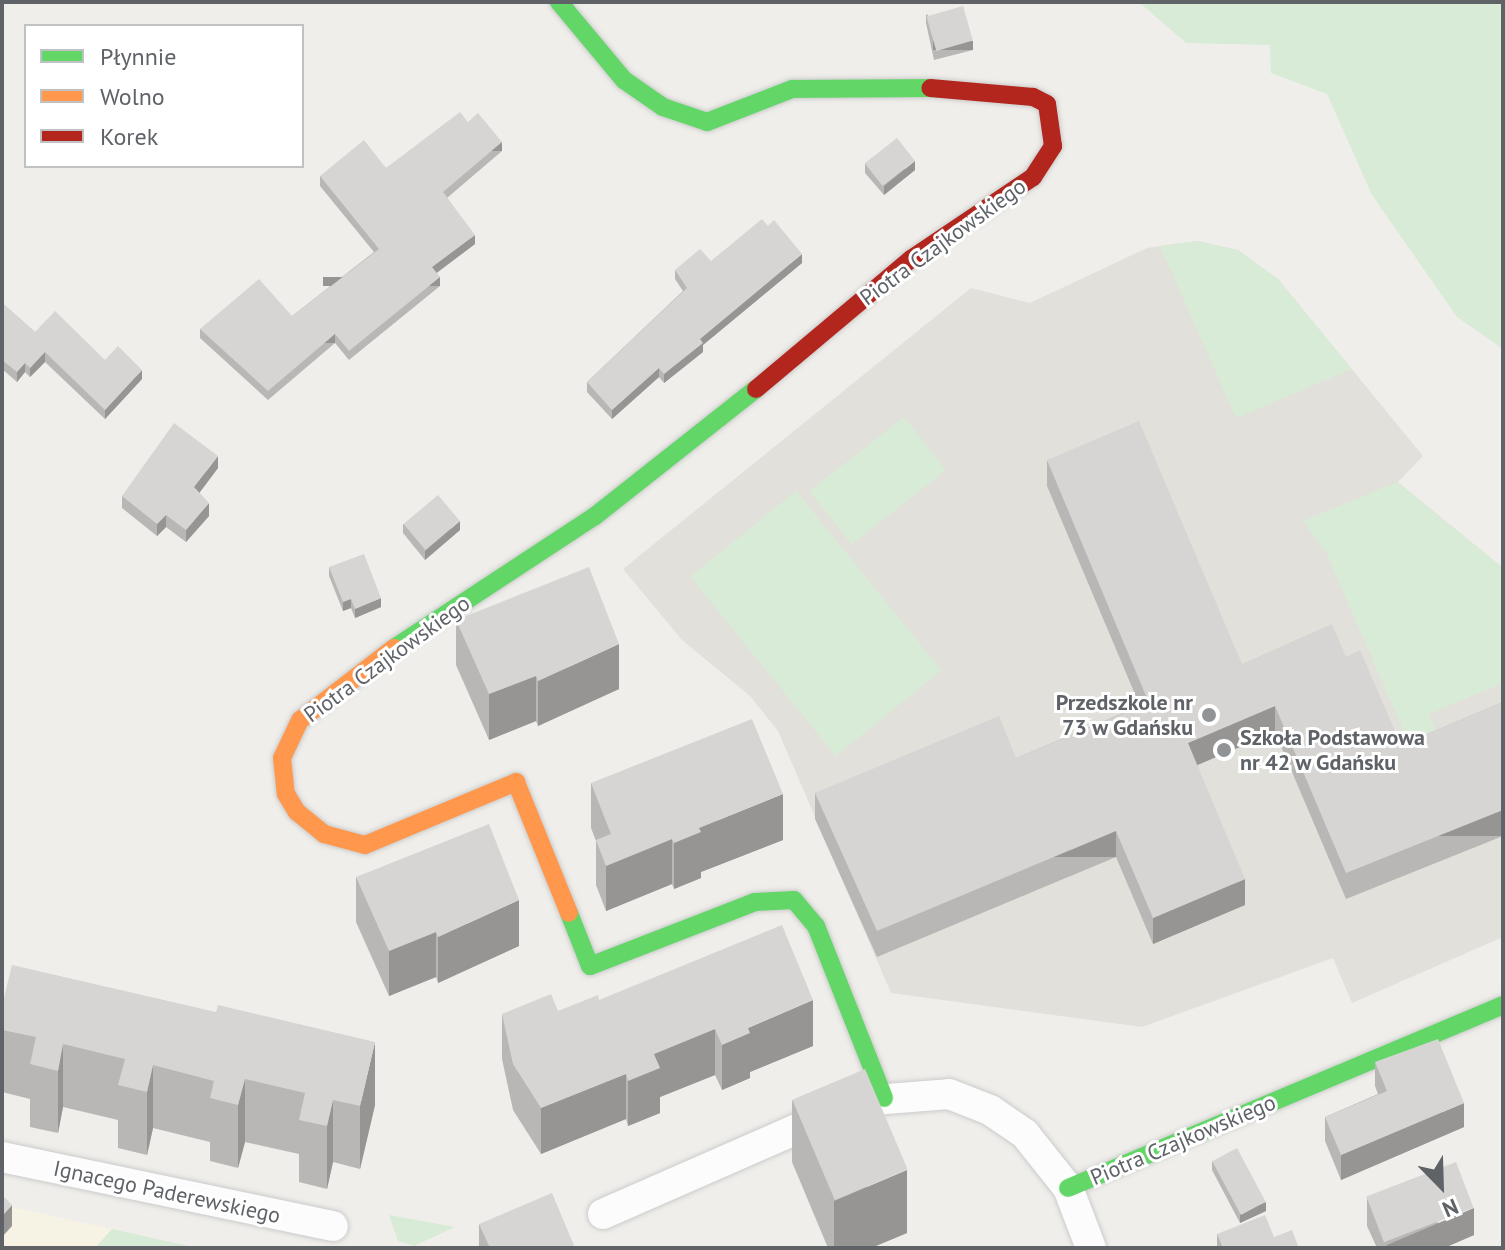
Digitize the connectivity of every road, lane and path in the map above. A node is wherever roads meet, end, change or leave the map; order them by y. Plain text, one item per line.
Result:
1 (559, 2) edge
2 (1503, 1005) edge
3 (884, 1098) junction
4 (2, 1157) edge
5 (1068, 1188) junction
6 (603, 1214) dead end
7 (333, 1226) dead end
8 (1091, 1248) edge

1 - 3 street, Piotra Czajkowskiego
2 - 5 street, Piotra Czajkowskiego
3 - 5 street, Piotra Czajkowskiego
3 - 6 street, Piotra Czajkowskiego
4 - 7 street, Ignacego Paderewskiego
5 - 8 street

